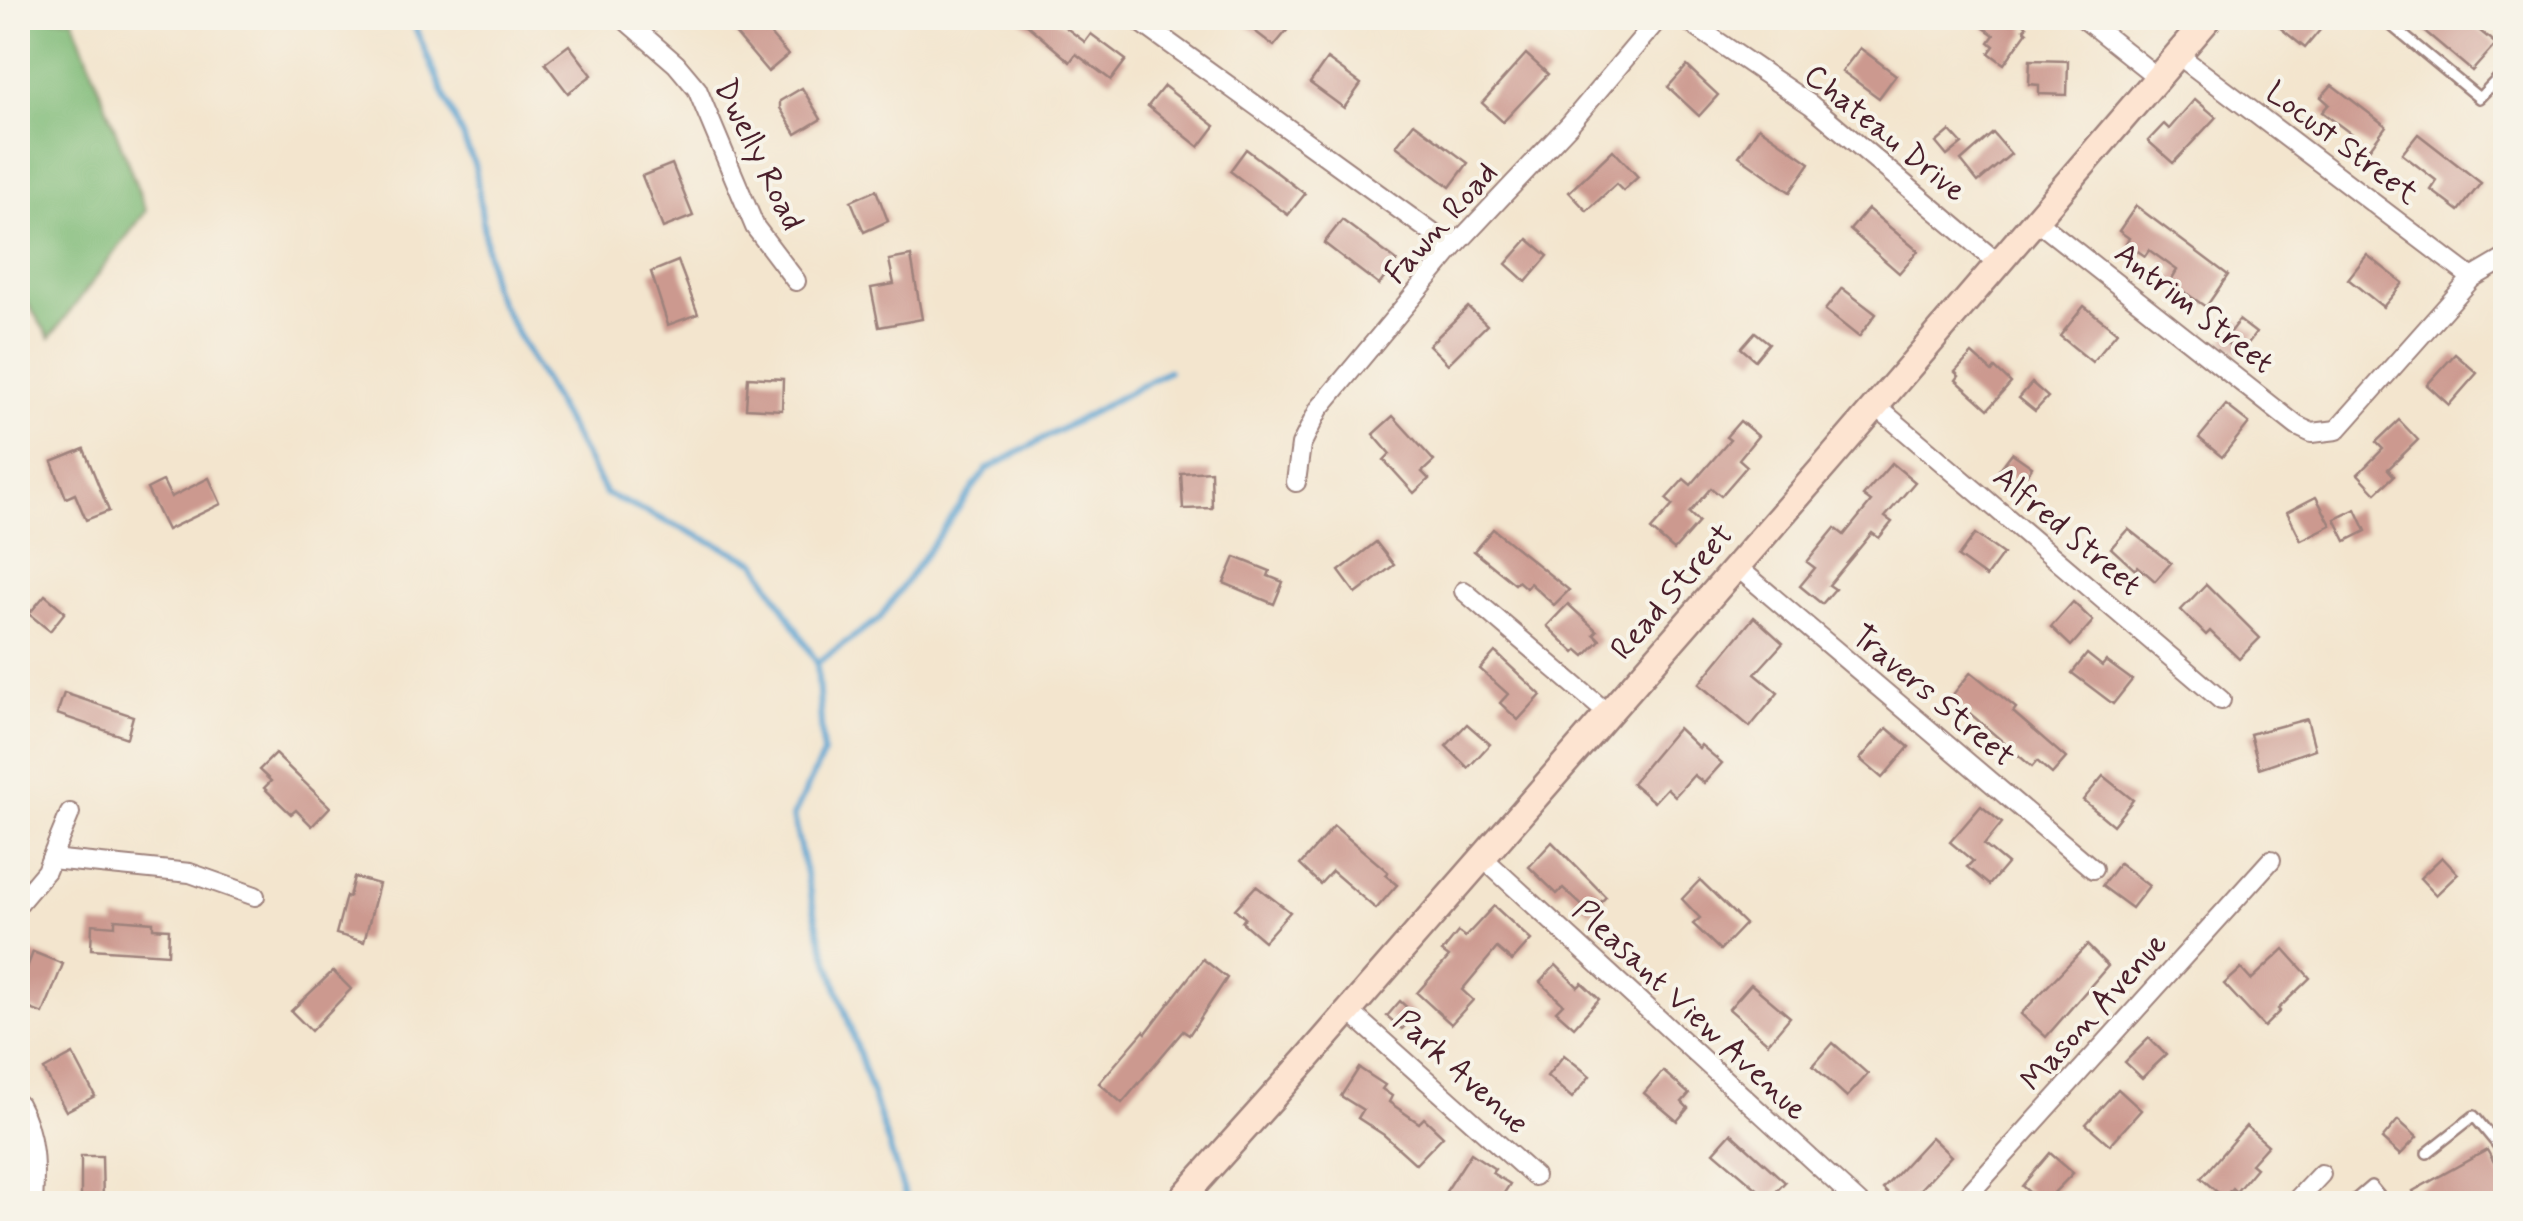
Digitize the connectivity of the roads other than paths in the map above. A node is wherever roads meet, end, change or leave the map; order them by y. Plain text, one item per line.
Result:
1 (623, 18) edge
2 (1135, 18) edge
3 (1659, 18) edge
4 (1682, 18) edge
5 (2082, 18) edge
6 (2209, 18) edge
7 (2400, 18) edge
8 (2177, 54) junction
9 (2506, 70) edge
10 (2157, 77) junction
11 (2037, 221) junction
12 (1454, 248) junction
13 (2506, 258) edge
14 (1999, 264) junction
15 (2472, 278) junction
16 (796, 281) dead end
17 (1876, 406) junction
18 (1296, 482) dead end
19 (1736, 566) junction
20 (1464, 590) dead end
21 (2221, 700) dead end
22 (1607, 713) junction
23 (70, 813) dead end
24 (1482, 858) junction
25 (51, 859) junction
26 (2271, 860) dead end
27 (2092, 870) dead end
28 (255, 896) dead end
29 (18, 904) edge
30 (1349, 1010) junction
31 (18, 1104) edge
32 (2427, 1153) dead end
33 (2506, 1155) edge
34 (2321, 1174) dead end
35 (1534, 1176) dead end
36 (33, 1204) edge
37 (1177, 1204) edge
38 (1860, 1204) edge
39 (1960, 1204) edge
40 (2293, 1204) edge
41 (2350, 1204) edge
42 (2386, 1204) edge

1 - 16 street, Dwelly Road
2 - 12 street
3 - 12 street, Fawn Road
4 - 14 street, Chateau Drive
5 - 10 street
6 - 8 main road, Read Street
7 - 9 lane
8 - 10 main road, Read Street
8 - 15 street, Locust Street
10 - 11 main road, Read Street
11 - 14 main road, Read Street
11 - 15 street, Antrim Street
12 - 18 street, Fawn Road
13 - 15 street
14 - 17 main road, Read Street
17 - 19 main road, Read Street
17 - 21 street, Alfred Street
19 - 22 main road, Read Street
19 - 27 street, Travers Street
20 - 22 street
22 - 24 main road, Read Street
23 - 25 street
24 - 30 main road, Read Street
24 - 38 street, Pleasant View Avenue
25 - 28 street
25 - 29 street
26 - 39 street, Mason Avenue
30 - 35 street, Park Avenue
30 - 37 main road, Read Street
31 - 36 street
32 - 33 lane
34 - 40 street
41 - 42 lane

